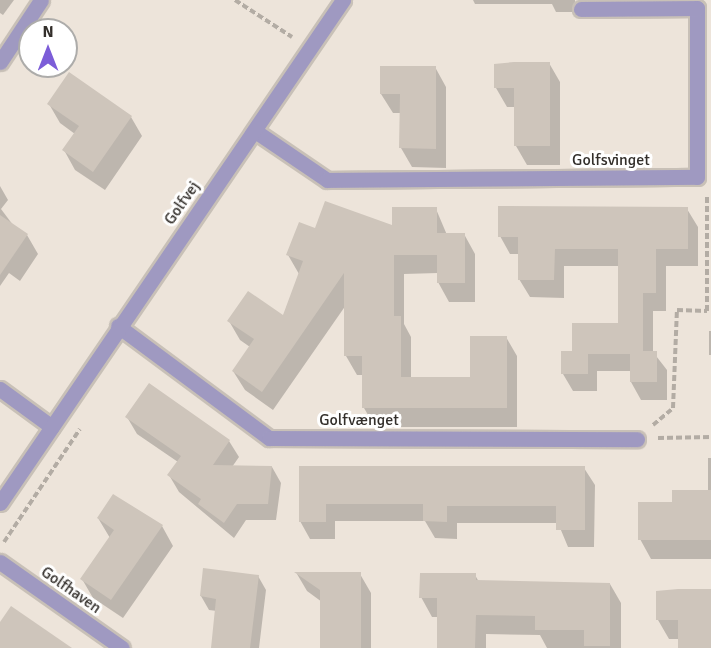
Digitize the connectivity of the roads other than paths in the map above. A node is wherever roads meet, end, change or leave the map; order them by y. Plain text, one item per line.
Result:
1 (41, 0) edge
2 (343, 0) edge
3 (581, 9) dead end
4 (0, 62) edge
5 (255, 131) junction
6 (118, 326) junction
7 (0, 389) edge
8 (52, 427) junction
9 (637, 439) road end
10 (0, 503) edge
11 (0, 562) edge
12 (122, 648) edge

1 - 4 street
2 - 5 street, Golfvej
3 - 5 street, Golfsvinget
5 - 6 street, Golfvej
6 - 8 street, Golfvej
6 - 9 street, Golfvænget
7 - 8 street
8 - 10 street, Golfvej
11 - 12 street, Golfhaven

